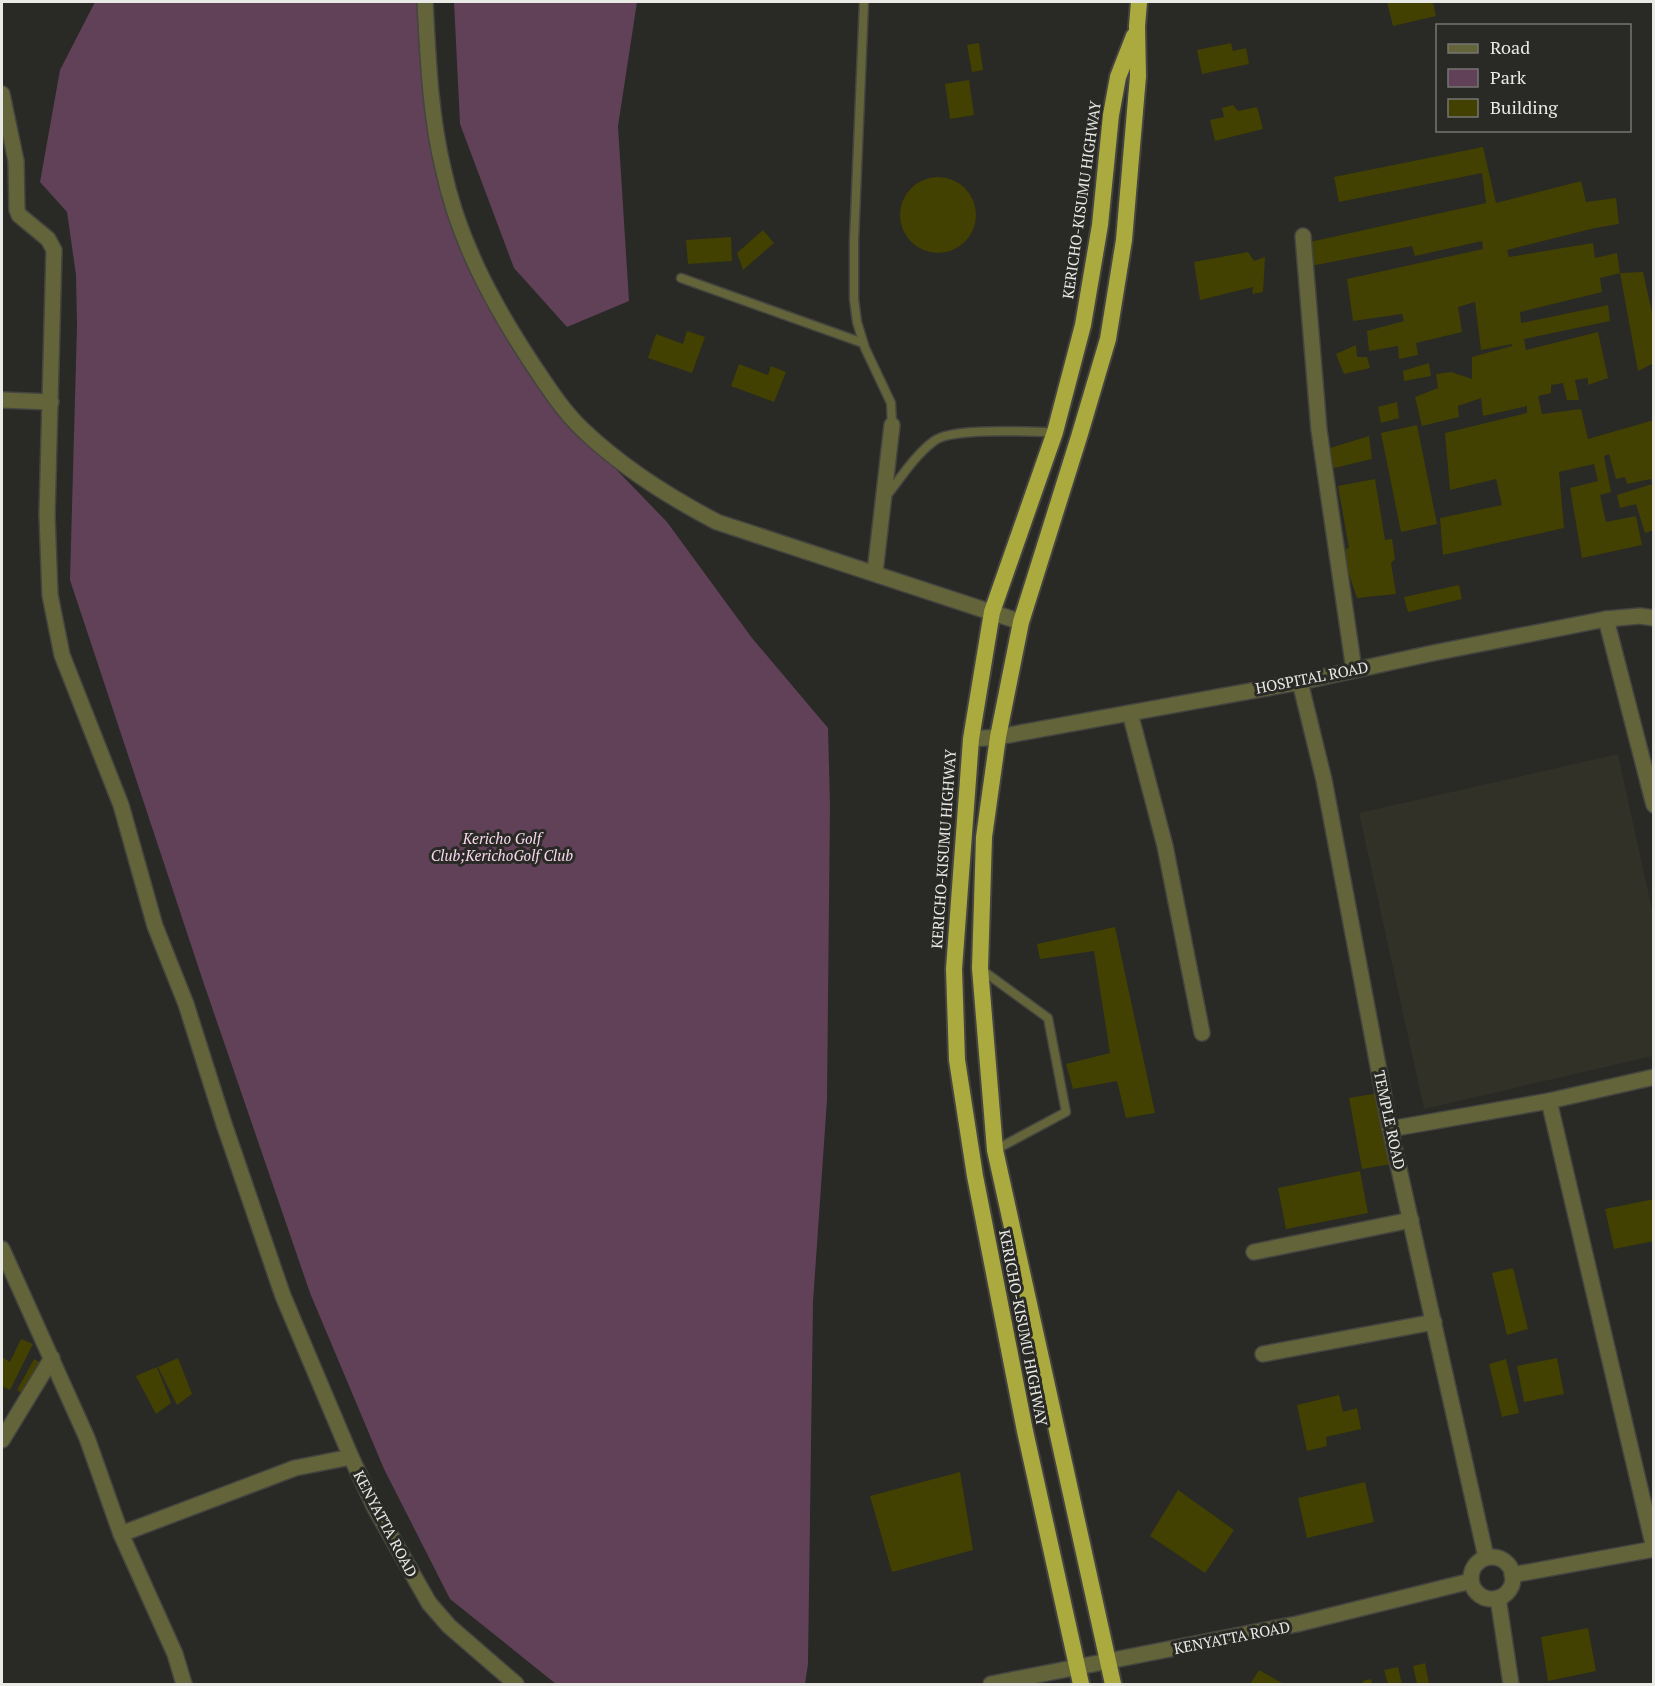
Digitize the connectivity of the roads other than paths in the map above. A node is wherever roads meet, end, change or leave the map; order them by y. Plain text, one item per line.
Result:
1 (425, 2) edge
2 (864, 2) edge
3 (1139, 2) edge
4 (1137, 26) junction
5 (2, 94) edge
6 (1304, 236) dead end
7 (681, 278) dead end
8 (863, 343) junction
9 (2, 400) edge
10 (51, 402) junction
11 (892, 425) joint
12 (1055, 432) junction
13 (883, 500) junction
14 (875, 573) junction
15 (992, 612) junction
16 (1653, 618) edge
17 (1606, 619) junction
18 (1021, 622) junction
19 (1353, 670) junction
20 (1300, 682) junction
21 (1130, 713) junction
22 (998, 737) junction
23 (970, 739) junction
24 (1653, 805) edge
25 (980, 968) junction
26 (1202, 1033) dead end
27 (1653, 1077) edge
28 (1549, 1101) junction
29 (1390, 1129) junction
30 (995, 1150) junction
31 (1411, 1220) junction
32 (2, 1250) edge
33 (1254, 1252) dead end
34 (1434, 1322) junction
35 (1263, 1354) dead end
36 (52, 1358) junction
37 (2, 1440) edge
38 (351, 1457) junction
39 (121, 1534) junction
40 (1653, 1549) edge
41 (1486, 1557) junction
42 (1512, 1575) junction
43 (1471, 1581) junction
44 (1498, 1598) junction
45 (1109, 1662) junction
46 (1078, 1667) junction
47 (184, 1684) edge
48 (516, 1684) edge
49 (991, 1684) edge
50 (1081, 1684) edge
51 (1113, 1684) edge
52 (1511, 1684) edge

1 - 14 street
2 - 8 lane
3 - 4 highway, KERICHO-KISUMU HIGHWAY
4 - 12 highway, KERICHO-KISUMU HIGHWAY
4 - 18 highway, KERICHO-KISUMU HIGHWAY
5 - 10 street
6 - 19 street
7 - 8 lane
8 - 11 lane
9 - 10 street
10 - 38 street
11 - 13 street
12 - 13 lane
12 - 15 highway, KERICHO-KISUMU HIGHWAY
13 - 14 street
14 - 15 street
15 - 18 street
15 - 23 highway, KERICHO-KISUMU HIGHWAY
16 - 17 street, HOSPITAL ROAD
17 - 19 street, HOSPITAL ROAD
17 - 24 street
18 - 22 highway, KERICHO-KISUMU HIGHWAY
19 - 20 street, HOSPITAL ROAD
20 - 21 street, HOSPITAL ROAD
20 - 29 street, TEMPLE ROAD
21 - 22 street, HOSPITAL ROAD
21 - 26 street
22 - 23 street, HOSPITAL ROAD
22 - 25 highway, KERICHO-KISUMU HIGHWAY
23 - 46 highway, KERICHO-KISUMU HIGHWAY
25 - 30 highway, KERICHO-KISUMU HIGHWAY
25 - 30 lane
27 - 28 street
28 - 29 street
28 - 40 street
29 - 31 street, TEMPLE ROAD
30 - 45 highway, KERICHO-KISUMU HIGHWAY
31 - 33 street
31 - 34 street, TEMPLE ROAD
32 - 36 street
34 - 35 street
34 - 41 street, TEMPLE ROAD
36 - 37 street
36 - 39 street
38 - 39 street, KENYATTA ROAD
38 - 48 street, KENYATTA ROAD
39 - 47 street
40 - 42 street
41 - 42 street
41 - 43 street
42 - 44 street
43 - 44 street
43 - 45 street, KENYATTA ROAD
44 - 52 street
45 - 46 street, KENYATTA ROAD
45 - 51 highway, KERICHO-KISUMU HIGHWAY
46 - 49 street, KENYATTA ROAD
46 - 50 highway, KERICHO-KISUMU HIGHWAY

